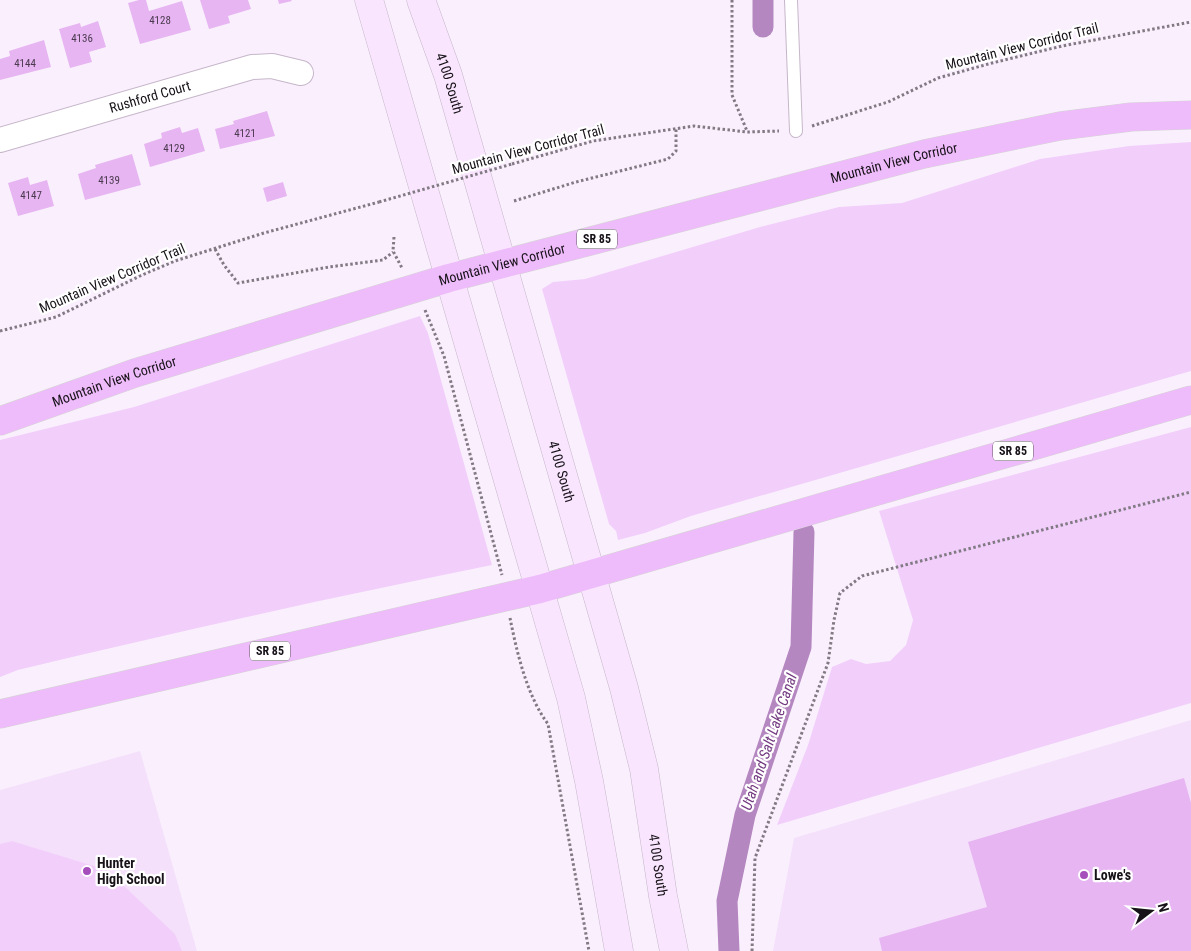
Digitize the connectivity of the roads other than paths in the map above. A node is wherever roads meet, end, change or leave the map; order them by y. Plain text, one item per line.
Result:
1 (368, 0) edge
2 (421, 0) edge
3 (791, 0) edge
4 (301, 73) dead end
5 (1191, 115) edge
6 (796, 131) road end
7 (0, 140) edge
8 (501, 263) junction
9 (448, 278) junction
10 (1191, 400) edge
11 (0, 421) edge
12 (591, 574) junction
13 (540, 590) junction
14 (0, 714) edge
15 (620, 951) edge
16 (674, 951) edge

1 - 9 main road
2 - 8 main road, 4100 South
3 - 6 lane
4 - 7 street, Rushford Court
5 - 8 highway, Mountain View Corridor / SR 85
8 - 9 highway, Mountain View Corridor / SR 85
8 - 12 main road, 4100 South
9 - 11 highway, Mountain View Corridor / SR 85
9 - 13 main road
10 - 12 highway, SR 85
12 - 13 highway, SR 85
12 - 16 main road, 4100 South
13 - 14 highway, SR 85
13 - 15 main road

